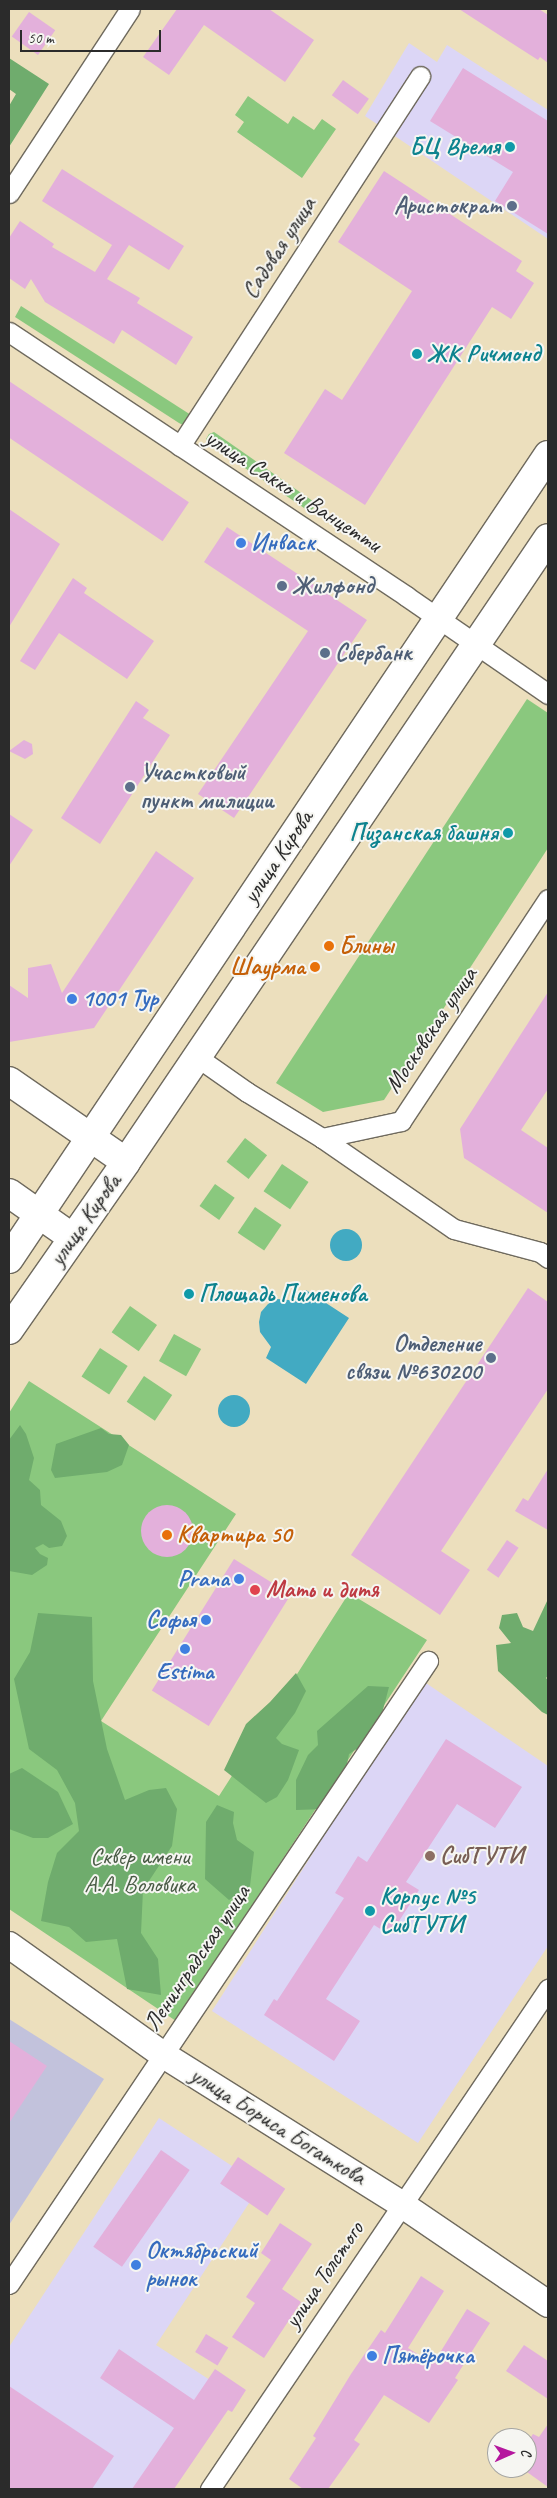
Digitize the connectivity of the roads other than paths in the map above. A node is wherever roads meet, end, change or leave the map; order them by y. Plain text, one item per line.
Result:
1 (130, 9) edge
2 (420, 76) dead end
3 (9, 193) edge
4 (9, 332) edge
5 (180, 446) junction
6 (548, 455) edge
7 (548, 538) edge
8 (438, 619) junction
9 (477, 643) junction
10 (548, 694) edge
11 (548, 899) edge
12 (197, 1057) junction
13 (9, 1081) edge
14 (90, 1138) junction
15 (322, 1138) junction
16 (126, 1162) junction
17 (9, 1193) edge
18 (40, 1214) junction
19 (73, 1238) junction
20 (548, 1258) edge
21 (9, 1259) edge
22 (9, 1330) edge
23 (428, 1661) dead end
24 (9, 1945) edge
25 (548, 1989) edge
26 (162, 2054) junction
27 (401, 2204) junction
28 (9, 2284) edge
29 (548, 2304) edge
30 (210, 2489) edge

1 - 3 street
2 - 5 street, Садовая улица
4 - 5 street, улица Сакко и Ванцетти
5 - 8 street, улица Сакко и Ванцетти
6 - 8 main road, улица Кирова
7 - 9 main road, улица Кирова
8 - 9 street, улица Сакко и Ванцетти
8 - 14 main road, улица Кирова
9 - 10 street, улица Сакко и Ванцетти
9 - 12 main road, улица Кирова
11 - 15 street, Московская улица
12 - 15 street
12 - 16 main road, улица Кирова
13 - 14 main road
14 - 16 main road
14 - 18 main road, улица Кирова
15 - 20 street
16 - 19 main road, улица Кирова
17 - 18 main road
18 - 19 main road
18 - 21 main road, улица Кирова
19 - 22 main road, улица Кирова
23 - 26 street, Ленинградская улица
24 - 26 main road, улица Бориса Богаткова
25 - 27 street, улица Толстого
26 - 27 main road, улица Бориса Богаткова
26 - 28 street, Ленинградская улица
27 - 29 main road, улица Бориса Богаткова
27 - 30 street, улица Толстого

